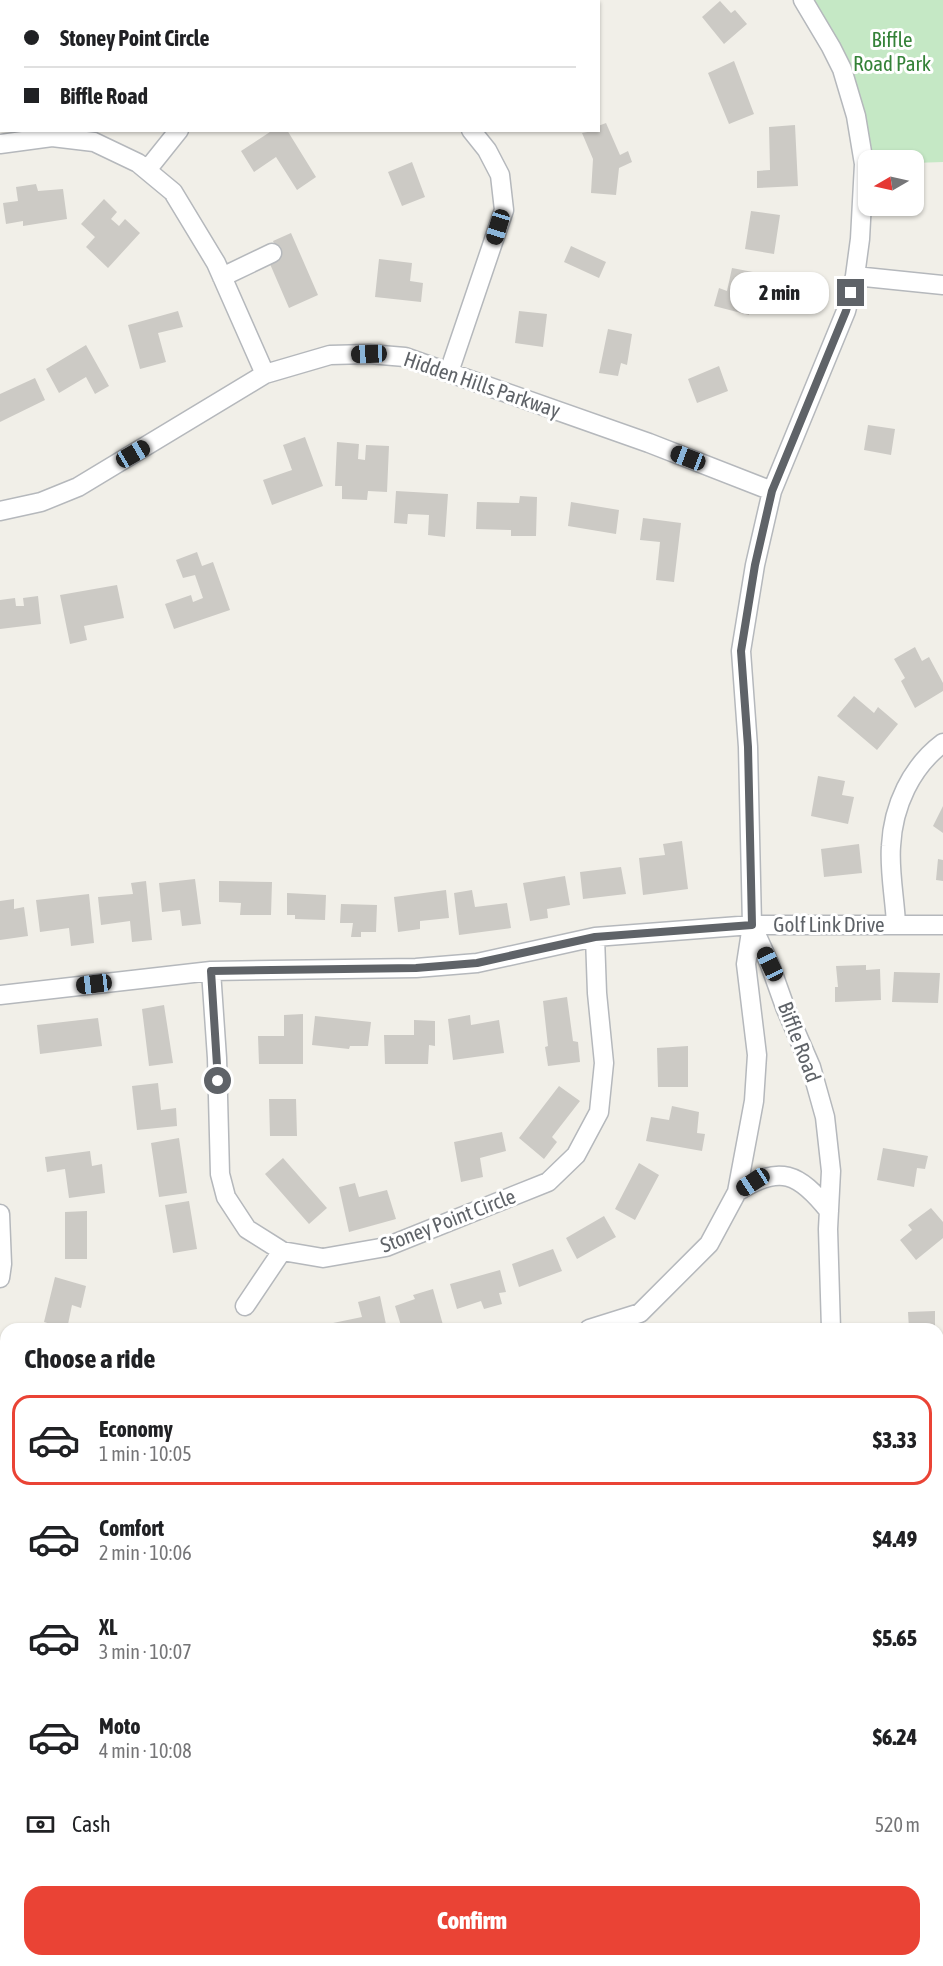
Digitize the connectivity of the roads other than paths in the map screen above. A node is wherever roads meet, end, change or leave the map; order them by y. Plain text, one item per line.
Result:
1 (803, 0) edge
2 (177, 132) edge
3 (473, 132) edge
4 (0, 144) edge
5 (147, 170) junction
6 (272, 253) dead end
7 (855, 276) junction
8 (222, 277) junction
9 (943, 285) edge
10 (449, 372) junction
11 (265, 374) junction
12 (772, 491) junction
13 (0, 511) edge
14 (943, 742) edge
15 (896, 924) junction
16 (752, 925) junction
17 (943, 925) edge
18 (595, 937) junction
19 (211, 971) junction
20 (0, 995) edge
21 (737, 1192) junction
22 (829, 1211) junction
23 (0, 1214) edge
24 (282, 1251) junction
25 (0, 1278) edge
26 (244, 1305) dead end
27 (608, 1323) edge
28 (831, 1323) edge

1 - 7 street, Biffle Road
2 - 5 street
3 - 10 street
4 - 5 street
5 - 8 street
6 - 8 street
7 - 9 street
7 - 12 street, Biffle Road
8 - 11 street
10 - 11 street, Hidden Hills Parkway
10 - 12 street, Hidden Hills Parkway
11 - 13 street, Hidden Hills Parkway
12 - 16 street, Biffle Road
14 - 15 street
15 - 16 street, Golf Link Drive
15 - 17 street, Golf Link Drive
16 - 18 street, Golf Link Drive
16 - 21 street
16 - 22 street, Biffle Road
18 - 19 street, Golf Link Drive
18 - 24 street, Stoney Point Circle
19 - 20 street, Golf Link Drive
19 - 24 street, Stoney Point Circle
21 - 22 street
21 - 27 street
22 - 28 street, Biffle Road
23 - 25 street
24 - 26 street

